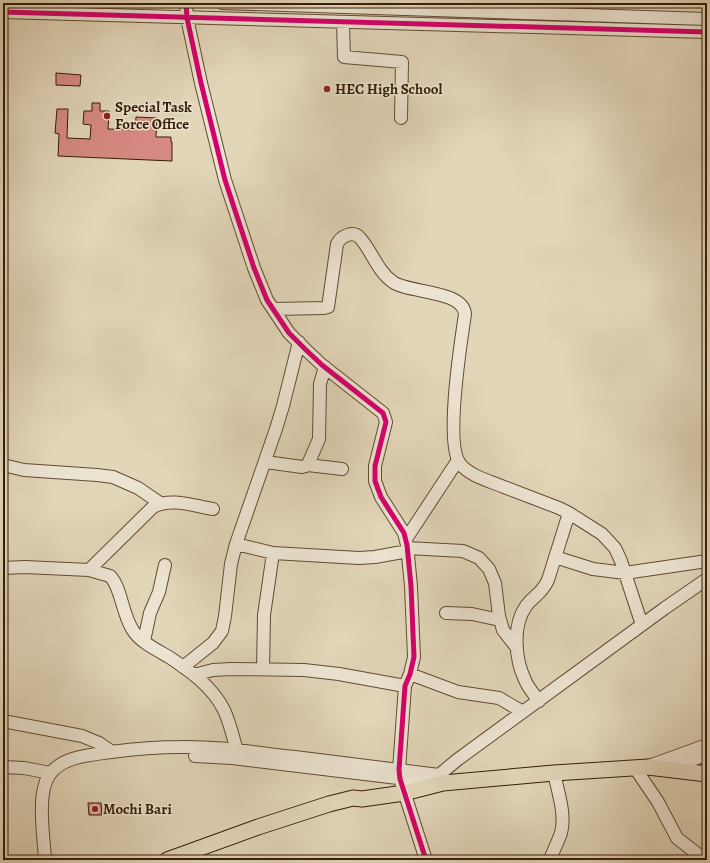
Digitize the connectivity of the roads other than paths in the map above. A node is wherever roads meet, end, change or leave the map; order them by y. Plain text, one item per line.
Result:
1 (186, 3) edge
2 (222, 3) edge
3 (252, 4) edge
4 (3, 12) edge
5 (187, 18) junction
6 (707, 19) edge
7 (343, 23) junction
8 (707, 32) edge
9 (401, 118) dead end
10 (273, 309) junction
11 (299, 342) junction
12 (326, 367) junction
13 (458, 460) junction
14 (266, 462) junction
15 (3, 465) edge
16 (308, 465) junction
17 (342, 469) dead end
18 (160, 503) junction
19 (213, 509) dead end
20 (569, 513) junction
21 (236, 544) junction
22 (407, 546) junction
23 (273, 553) junction
24 (555, 558) junction
25 (707, 561) edge
26 (165, 565) dead end
27 (3, 568) edge
28 (89, 570) junction
29 (625, 573) junction
30 (707, 579) edge
31 (446, 613) dead end
32 (500, 620) junction
33 (642, 625) junction
34 (144, 641) junction
35 (517, 648) junction
36 (183, 667) junction
37 (262, 669) junction
38 (410, 674) junction
39 (194, 675) junction
40 (405, 686) junction
41 (538, 701) junction
42 (523, 712) junction
43 (3, 721) edge
44 (707, 745) edge
45 (237, 751) junction
46 (112, 752) junction
47 (707, 754) edge
48 (3, 767) edge
49 (641, 767) junction
50 (346, 768) junction
51 (670, 769) junction
52 (50, 773) junction
53 (554, 773) junction
54 (707, 774) edge
55 (401, 781) junction
56 (435, 781) junction
57 (362, 799) junction
58 (45, 860) edge
59 (53, 860) edge
60 (167, 860) edge
61 (189, 860) edge
62 (426, 860) edge
63 (550, 860) edge
64 (705, 860) edge

1 - 5 street
2 - 3 street
3 - 6 street
4 - 5 street
5 - 7 street
5 - 10 street
7 - 8 street
7 - 9 street
10 - 11 street
10 - 13 street
11 - 12 street
11 - 14 street
12 - 16 street
12 - 22 street
13 - 20 street
13 - 22 street
14 - 16 street
14 - 21 street
15 - 18 street
16 - 17 street
18 - 19 street
18 - 28 street
20 - 24 street
20 - 29 street
21 - 23 street
21 - 36 street
22 - 23 street
22 - 32 street
22 - 38 street
23 - 37 street
24 - 29 street
24 - 35 street
25 - 29 street
26 - 34 street
27 - 28 street
28 - 34 street
29 - 33 street
30 - 33 street
31 - 32 street
32 - 35 street
33 - 41 street
34 - 36 street
35 - 41 street
36 - 39 street
37 - 39 street
37 - 40 street
38 - 40 street
38 - 42 street
39 - 45 street
40 - 55 street
41 - 42 street
42 - 56 street
43 - 46 street
44 - 49 street
45 - 46 street
45 - 50 street
46 - 52 street
47 - 51 street
48 - 52 street
49 - 51 main road
49 - 53 main road
49 - 64 street
50 - 55 street
50 - 59 street
51 - 54 main road
52 - 58 street
53 - 56 main road
53 - 63 street
55 - 56 main road
55 - 56 street
55 - 57 main road
55 - 62 street
57 - 60 main road
57 - 61 main road

